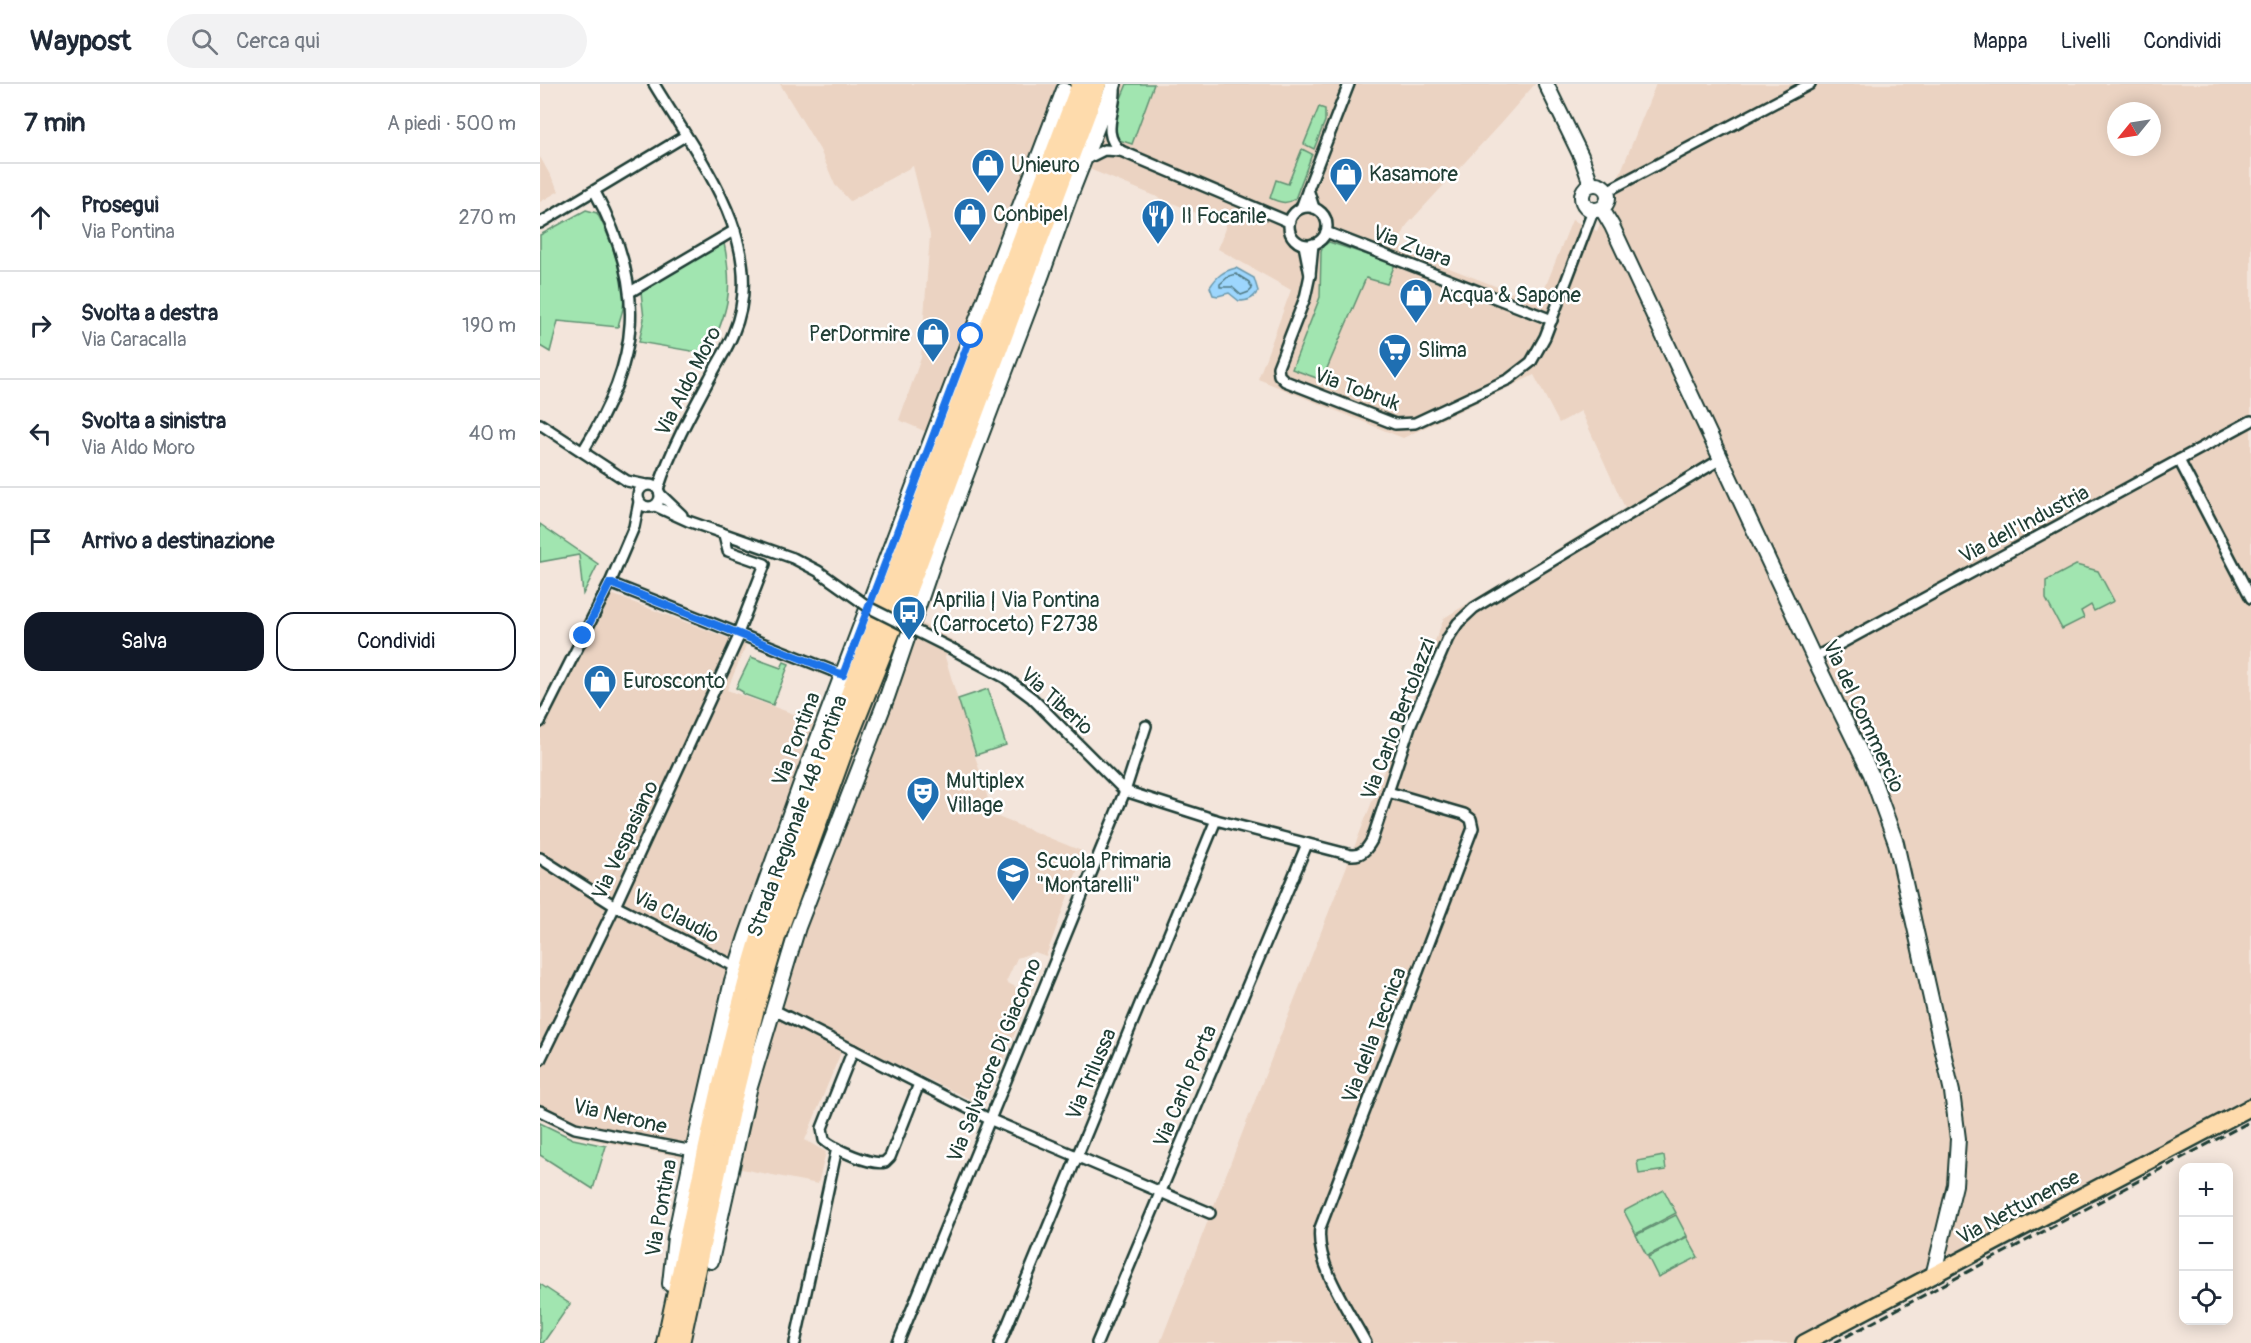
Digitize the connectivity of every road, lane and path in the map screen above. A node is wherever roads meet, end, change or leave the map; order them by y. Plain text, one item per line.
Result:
1 (654, 84) edge
2 (1096, 84) edge
3 (1114, 84) edge
4 (1349, 84) edge
5 (1546, 84) edge
6 (1810, 84) edge
7 (1069, 91) edge
8 (685, 136) junction
9 (1057, 147) junction
10 (1121, 151) junction
11 (1084, 160) junction
12 (1591, 184) junction
13 (1308, 189) junction
14 (1607, 191) junction
15 (595, 192) junction
16 (1068, 201) junction
17 (1301, 208) junction
18 (1314, 208) junction
19 (1598, 210) junction
20 (1289, 222) junction
21 (540, 223) edge
22 (735, 230) junction
23 (1326, 232) junction
24 (1308, 244) junction
25 (1033, 257) junction
26 (630, 292) junction
27 (1552, 320) junction
28 (2251, 421) edge
29 (540, 423) edge
30 (583, 451) junction
31 (1721, 459) junction
32 (2179, 460) junction
33 (627, 481) junction
34 (653, 488) junction
35 (638, 499) junction
36 (653, 507) junction
37 (688, 521) junction
38 (634, 527) junction
39 (724, 535) junction
40 (610, 583) junction
41 (2251, 598) edge
42 (739, 633) junction
43 (1814, 658) junction
44 (843, 675) junction
45 (540, 722) edge
46 (1146, 726) dead end
47 (1125, 791) junction
48 (1388, 792) junction
49 (1216, 820) junction
50 (1307, 844) junction
51 (540, 858) edge
52 (615, 906) junction
53 (736, 967) junction
54 (772, 1009) junction
55 (853, 1050) junction
56 (540, 1060) edge
57 (919, 1084) junction
58 (2251, 1107) edge
59 (540, 1111) edge
60 (989, 1119) junction
61 (837, 1148) junction
62 (693, 1151) junction
63 (1076, 1156) junction
64 (1160, 1192) junction
65 (1210, 1213) dead end
66 (711, 1261) joint
67 (1933, 1276) junction
68 (670, 1284) joint
69 (675, 1335) edge
70 (795, 1343) edge
71 (898, 1343) edge
72 (1000, 1343) edge
73 (1098, 1343) edge
74 (1366, 1343) edge
75 (1804, 1343) edge

1 - 8 street, Via Aldo Moro
2 - 25 highway, Strada Regionale 148 Pontina
3 - 10 street
3 - 11 street
4 - 13 street
5 - 12 street
6 - 14 street
7 - 9 highway
7 - 9 highway, Strada Regionale 148 Pontina
7 - 44 street, Via Pontina
8 - 15 street
8 - 22 street, Via Aldo Moro
9 - 69 highway, Strada Regionale 148 Pontina
10 - 11 street
10 - 20 street
11 - 16 street
12 - 14 street
12 - 19 street
13 - 17 street
13 - 18 street
14 - 19 street
15 - 21 street
15 - 26 street
16 - 25 highway
16 - 54 street
17 - 18 street
17 - 20 street
18 - 23 street
19 - 27 street, Via Tobruk
19 - 31 street, Via del Commercio
20 - 24 street
22 - 26 street
22 - 34 street, Via Aldo Moro
23 - 24 street
23 - 27 street, Via Zuara
24 - 27 street, Via Tobruk
25 - 69 highway, Strada Regionale 148 Pontina
26 - 30 street
28 - 32 street, Via dell'Industria
29 - 30 street
30 - 33 street
31 - 43 street, Via del Commercio
31 - 48 street, Via Carlo Bertolazzi
32 - 41 street
32 - 43 street, Via dell'Industria
33 - 34 street
33 - 35 street
34 - 35 street, Via Aldo Moro
34 - 36 street, Via Aldo Moro
34 - 37 street
35 - 36 street
35 - 38 street, Via Aldo Moro
36 - 37 street
36 - 38 street, Via Aldo Moro
37 - 39 street
38 - 40 street, Via Aldo Moro
39 - 42 street, Via Vespasiano
39 - 47 street, Via Tiberio, bridge
40 - 42 street
40 - 45 street, Via Aldo Moro
42 - 44 street
42 - 52 street, Via Vespasiano
43 - 67 street, Via del Commercio
44 - 53 street, Via Pontina
46 - 47 street, Via Salvatore Di Giacomo
47 - 49 street, Via Carlo Bertolazzi
47 - 60 street, Via Salvatore Di Giacomo
48 - 50 street, Via Carlo Bertolazzi
48 - 74 street, Via della Tecnica
49 - 50 street, Via Carlo Bertolazzi
49 - 63 street, Via Trilussa
50 - 64 street, Via Carlo Porta
51 - 52 street, Via Claudio
52 - 53 street, Via Claudio
52 - 56 street, Via Vespasiano
53 - 62 street, Via Pontina
54 - 55 street
54 - 66 street
55 - 57 street
55 - 61 street
57 - 60 street
57 - 61 street
58 - 67 main road, Via Nettunense
59 - 62 street, Via Nerone
60 - 63 street
60 - 71 street, Via Salvatore Di Giacomo
61 - 70 street
62 - 68 street, Via Pontina
63 - 64 street
63 - 72 street, Via Trilussa
64 - 65 street
64 - 73 street, Via Carlo Porta
66 - 69 highway
67 - 75 main road, Via Nettunense
68 - 69 highway

